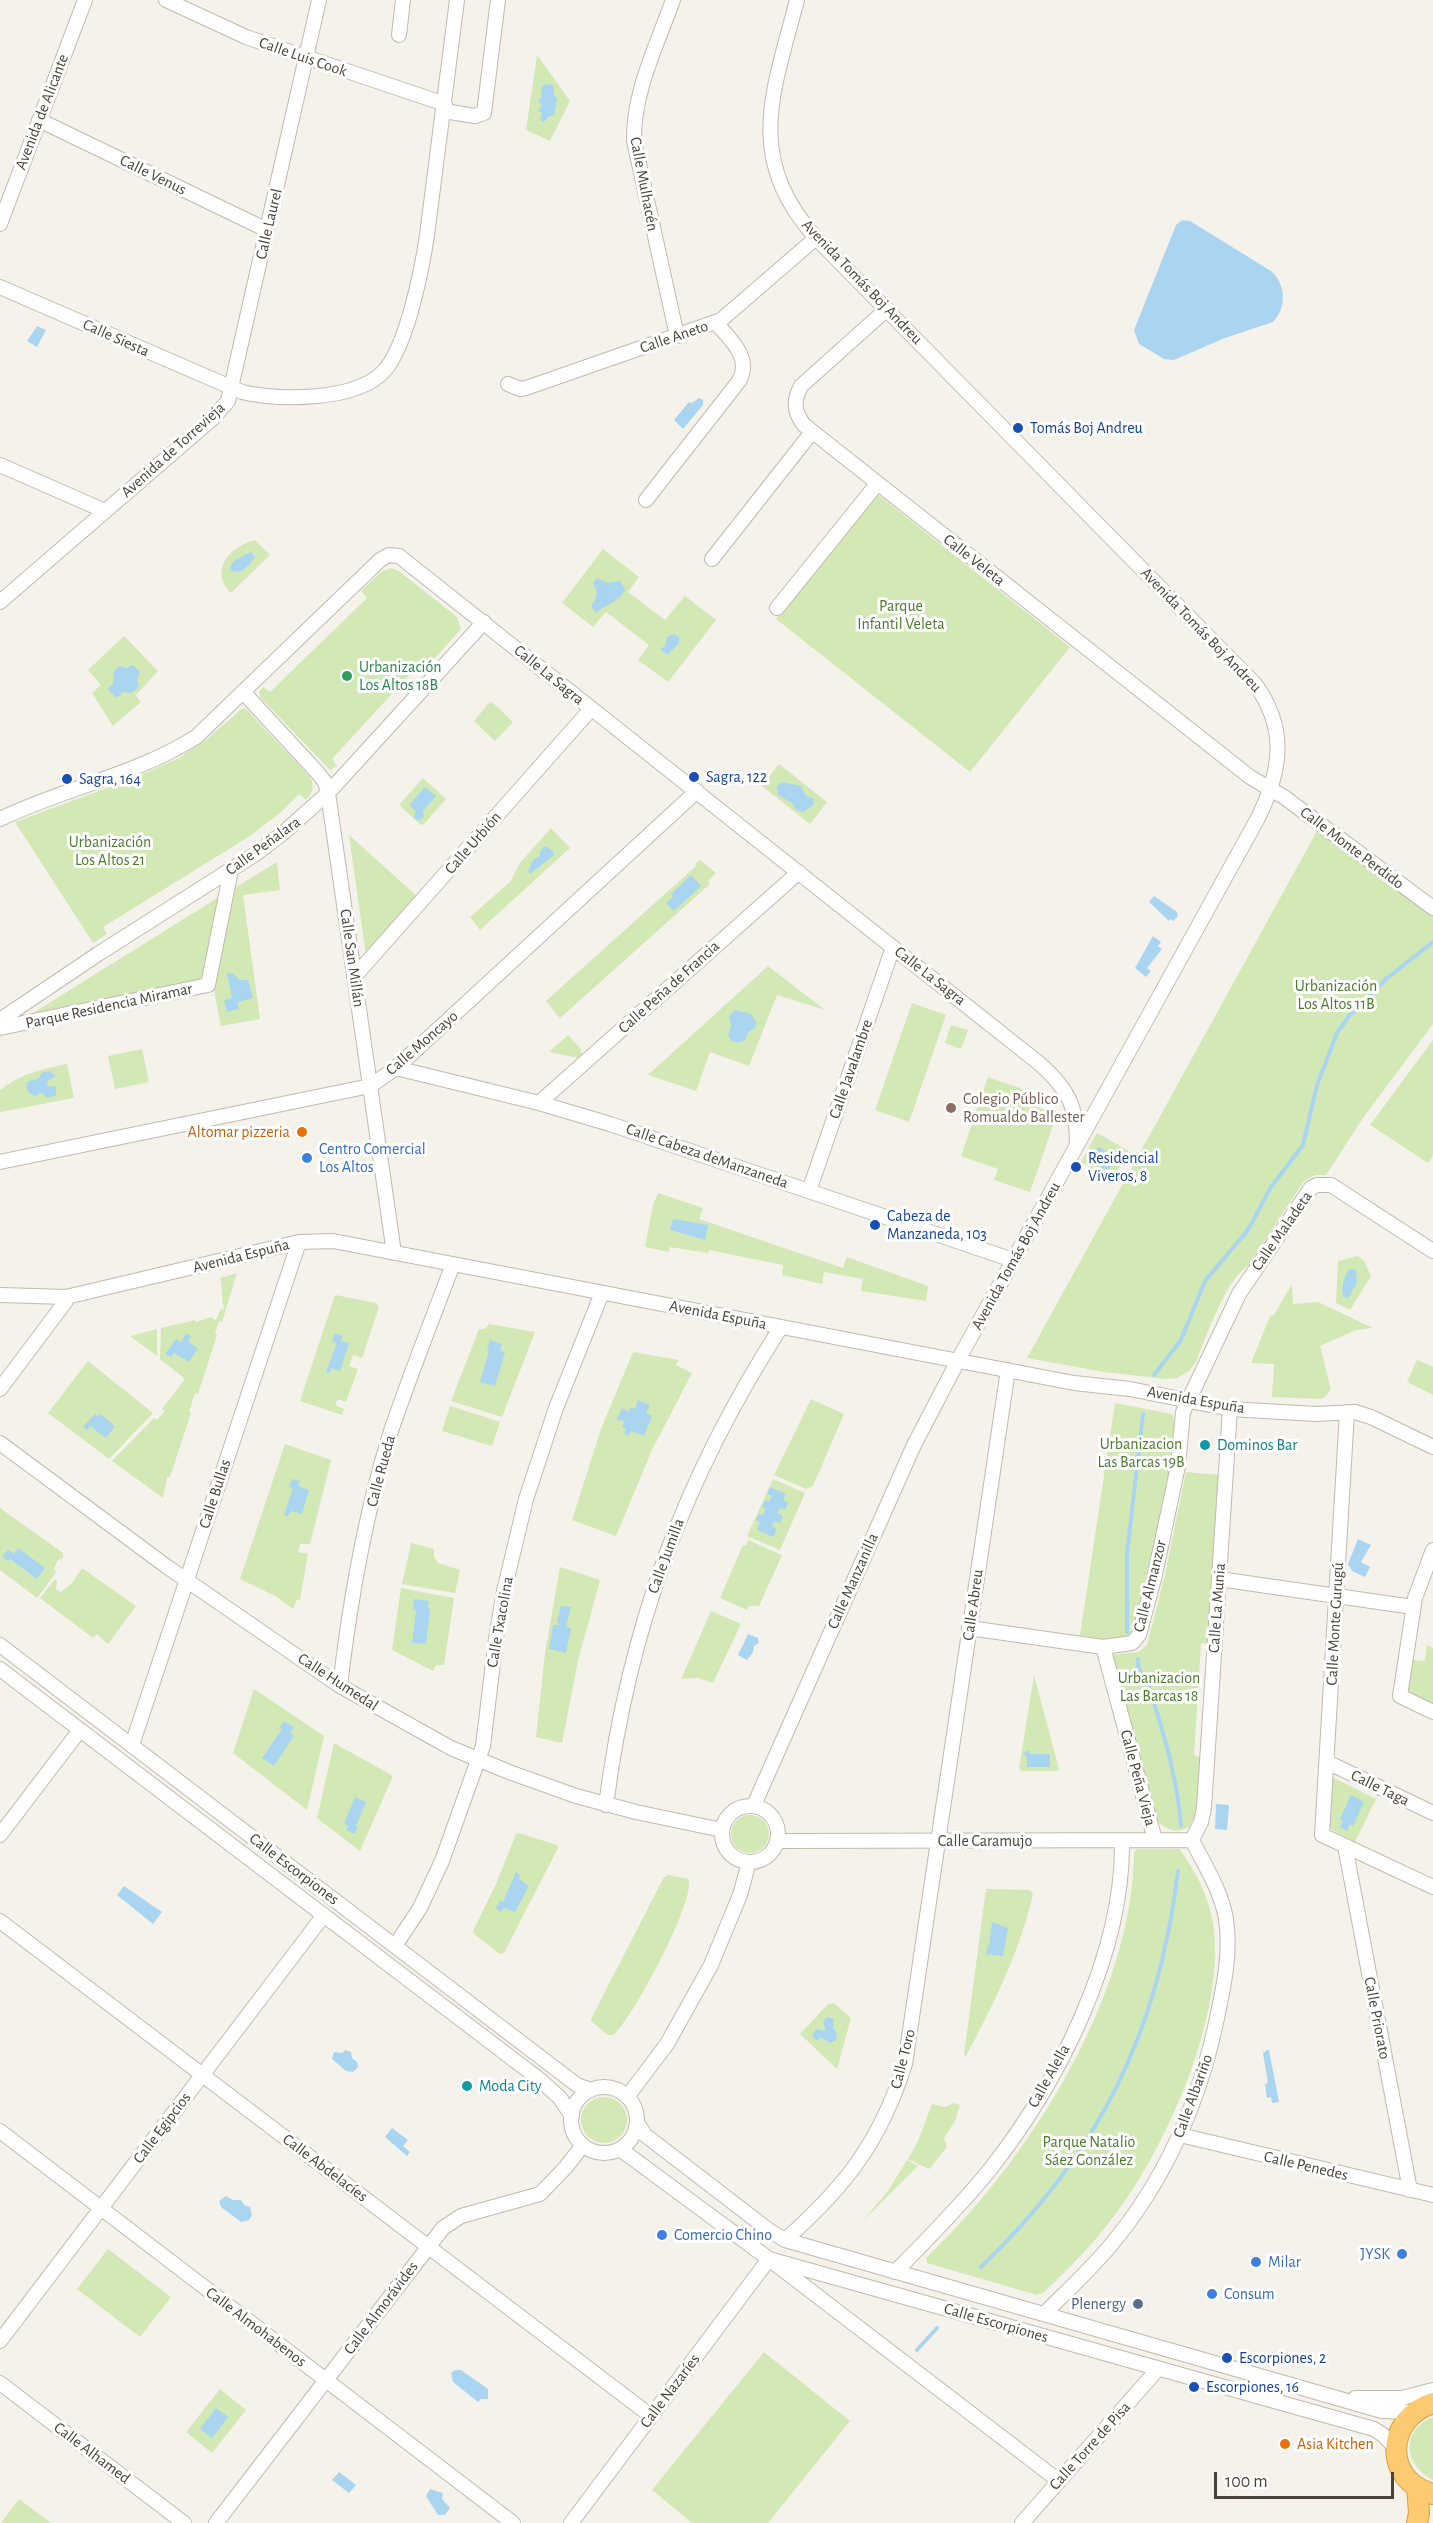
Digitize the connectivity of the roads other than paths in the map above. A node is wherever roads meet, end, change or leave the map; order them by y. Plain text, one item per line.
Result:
1 (85, 0) edge
2 (166, 0) edge
3 (319, 0) edge
4 (403, 0) edge
5 (457, 0) edge
6 (498, 0) edge
7 (673, 0) edge
8 (797, 0) edge
9 (399, 35) dead end
10 (305, 58) junction
11 (444, 107) junction
12 (39, 120) junction
13 (0, 224) edge
14 (267, 230) junction
15 (816, 238) junction
16 (0, 287) edge
17 (887, 309) junction
18 (716, 323) junction
19 (677, 336) junction
20 (508, 384) dead end
21 (231, 388) junction
22 (812, 432) junction
23 (0, 465) edge
24 (877, 484) junction
25 (646, 500) dead end
26 (105, 511) junction
27 (712, 559) dead end
28 (0, 602) edge
29 (777, 608) dead end
30 (484, 622) junction
31 (244, 693) junction
32 (591, 709) junction
33 (697, 790) junction
34 (1271, 790) junction
35 (328, 793) junction
36 (0, 819) edge
37 (231, 870) junction
38 (799, 872) junction
39 (1433, 908) edge
40 (893, 947) junction
41 (354, 977) junction
42 (0, 1020) edge
43 (0, 1028) edge
44 (396, 1068) junction
45 (370, 1086) junction
46 (539, 1103) junction
47 (1100, 1103) junction
48 (1072, 1105) junction
49 (1077, 1146) junction
50 (0, 1162) edge
51 (809, 1191) junction
52 (298, 1242) junction
53 (1433, 1251) edge
54 (394, 1253) junction
55 (1013, 1260) junction
56 (453, 1264) junction
57 (602, 1293) junction
58 (0, 1295) edge
59 (66, 1297) junction
60 (781, 1327) junction
61 (959, 1360) junction
62 (1008, 1370) junction
63 (0, 1389) edge
64 (1188, 1401) junction
65 (1230, 1409) junction
66 (1347, 1412) junction
67 (0, 1443) edge
68 (1433, 1447) edge
69 (1433, 1550) edge
70 (1219, 1579) junction
71 (187, 1580) junction
72 (1337, 1596) junction
73 (1413, 1607) junction
74 (969, 1628) junction
75 (0, 1645) edge
76 (1103, 1647) junction
77 (0, 1669) edge
78 (340, 1686) junction
79 (1433, 1712) edge
80 (80, 1730) junction
81 (132, 1745) junction
82 (477, 1759) junction
83 (1327, 1762) junction
84 (606, 1805) junction
85 (754, 1805) junction
86 (1433, 1813) edge
87 (722, 1830) junction
88 (0, 1835) edge
89 (1122, 1840) junction
90 (1155, 1840) junction
91 (1192, 1840) junction
92 (778, 1841) junction
93 (937, 1841) junction
94 (1345, 1846) junction
95 (748, 1862) junction
96 (1433, 1887) edge
97 (324, 1916) junction
98 (0, 1921) edge
99 (395, 1946) junction
100 (202, 2075) junction
101 (591, 2090) junction
102 (627, 2097) junction
103 (572, 2116) junction
104 (637, 2123) junction
105 (1, 2135) edge
106 (1180, 2135) junction
107 (583, 2145) junction
108 (620, 2149) junction
109 (1410, 2190) junction
110 (1433, 2195) edge
111 (101, 2208) junction
112 (785, 2240) junction
113 (428, 2246) junction
114 (769, 2259) junction
115 (895, 2272) junction
116 (1044, 2314) junction
117 (0, 2341) edge
118 (1158, 2369) junction
119 (326, 2380) junction
120 (0, 2383) edge
121 (1433, 2390) edge
122 (1332, 2397) junction
123 (1433, 2403) edge
124 (1414, 2412) junction
125 (651, 2416) junction
126 (1396, 2448) junction
127 (1059, 2481) junction
128 (1425, 2491) edge
129 (184, 2523) edge
130 (216, 2523) edge
131 (513, 2523) edge
132 (571, 2523) edge
133 (1022, 2523) edge
134 (1417, 2523) edge

1 - 12 street, Avenida de Alicante
2 - 10 street, Calle Luis Cook
3 - 10 street, Calle Laurel
4 - 9 street
5 - 11 street, Avenida de Torrevieja
6 - 11 street, Calle Luis Cook
7 - 19 street, Calle Mulhacén
8 - 15 street, Avenida Tomás Boj Andreu
10 - 11 street, Calle Luis Cook
10 - 14 street, Calle Laurel
11 - 21 street, Avenida de Torrevieja
12 - 13 street, Avenida de Alicante
12 - 14 street, Calle Venus
14 - 21 street, Calle Laurel
15 - 17 street, Avenida Tomás Boj Andreu
15 - 18 street, Calle Aneto
16 - 21 street, Calle Siesta
17 - 22 street, Calle Veleta
17 - 34 street, Avenida Tomás Boj Andreu
18 - 19 street, Calle Aneto
18 - 25 street
19 - 20 street, Calle Aneto
21 - 26 street, Avenida de Torrevieja
22 - 24 street, Calle Veleta
22 - 27 street
23 - 26 street
24 - 29 street
24 - 34 street, Calle Veleta
26 - 28 street, Avenida de Torrevieja
30 - 31 street, Calle La Sagra
30 - 32 street, Calle La Sagra
30 - 35 street, Calle Peñalara
31 - 35 street, Calle San Millán
31 - 36 street, Calle La Sagra
32 - 33 street, Calle La Sagra
32 - 41 street, Calle Urbión
33 - 38 street, Calle La Sagra
33 - 44 street, Calle Moncayo
34 - 39 street, Calle Monte Perdido
34 - 47 street, Avenida Tomás Boj Andreu
35 - 37 street, Calle Peñalara
35 - 41 street, Calle San Millán
37 - 42 street, Calle Peñalara
37 - 43 street, Parque Residencia Miramar
38 - 40 street, Calle La Sagra
38 - 46 street, Calle Peña de Francia
40 - 48 street, Calle La Sagra
40 - 51 street, Calle Javalambre
41 - 45 street, Calle San Millán
44 - 45 street, Calle Moncayo
44 - 46 street, Calle Cabeza deManzaneda
45 - 50 street, Calle Moncayo
45 - 54 street, Calle San Millán
46 - 51 street, Calle Cabeza deManzaneda
47 - 48 street
47 - 49 street, Avenida Tomás Boj Andreu
48 - 49 street, Calle La Sagra
49 - 55 street, Avenida Tomás Boj Andreu
51 - 55 street, Calle Cabeza deManzaneda
52 - 54 street, Avenida Espuña
52 - 59 street, Avenida Espuña
52 - 71 street, Calle Bullas
53 - 64 street, Calle Maladeta
54 - 56 street, Avenida Espuña
55 - 61 street, Avenida Tomás Boj Andreu
56 - 57 street, Avenida Espuña
56 - 78 street, Calle Rueda
57 - 60 street, Avenida Espuña
57 - 82 street, Calle Txacolina
58 - 59 street, Avenida Espuña
59 - 63 street
60 - 61 street, Avenida Espuña
60 - 84 street, Calle Jumilla
61 - 62 street, Avenida Espuña
61 - 85 street, Calle Manzanilla
62 - 64 street, Avenida Espuña
62 - 74 street, Calle Abreu
64 - 65 street, Avenida Espuña
64 - 76 street, Calle Almanzor
65 - 66 street, Avenida Espuña
65 - 70 street, Calle La Munia
66 - 68 street, Avenida Espuña
66 - 72 street, Calle Monte Gurugú
67 - 71 street, Calle Humedal
69 - 73 street
70 - 72 street
70 - 91 street, Calle La Munia
71 - 78 street, Calle Humedal
71 - 81 street, Calle Bullas
72 - 73 street
72 - 83 street, Calle Monte Gurugú
73 - 79 street
74 - 76 street, Calle Almanzor
74 - 93 street, Calle Abreu
75 - 81 street, Calle Escorpiones
76 - 90 street, Calle Peña Vieja
77 - 80 street, Calle Escorpiones
78 - 82 street, Calle Humedal
80 - 88 street
80 - 97 street, Calle Escorpiones
81 - 99 street, Calle Escorpiones
82 - 84 street, Calle Humedal
82 - 99 street, Calle Txacolina
83 - 86 street, Calle Taga
83 - 94 street, Calle Monte Gurugú
84 - 87 street, Calle Humedal
85 - 87 street
85 - 92 street
87 - 95 street
89 - 90 street, Calle Caramujo
89 - 93 street, Calle Caramujo
89 - 115 street, Calle Alella
90 - 91 street, Calle Caramujo
91 - 106 street, Calle Albariño
92 - 93 street, Calle Caramujo
92 - 95 street
93 - 112 street, Calle Toro
94 - 96 street
94 - 109 street, Calle Priorato
95 - 102 street
97 - 100 street, Calle Egipcios
97 - 103 street, Calle Escorpiones
98 - 100 street, Calle Abdelacíes
99 - 101 street, Calle Escorpiones
100 - 111 street, Calle Egipcios
100 - 113 street, Calle Abdelacíes
101 - 102 street
101 - 103 street
102 - 104 street
103 - 107 street
104 - 108 street
104 - 112 street, Calle Escorpiones
105 - 111 street, Calle Almohabenos
106 - 109 street, Calle Penedes
106 - 116 street, Calle Albariño
107 - 108 street
107 - 113 street, Calle Almorávides
108 - 114 street, Calle Escorpiones
109 - 110 street, Calle Penedes
111 - 117 street, Calle Egipcios
111 - 119 street, Calle Almohabenos
112 - 115 street, Calle Escorpiones
113 - 119 street, Calle Almorávides
113 - 125 street, Calle Abdelacíes
114 - 118 street, Calle Escorpiones
114 - 125 street, Calle Nazaríes
114 - 127 street
115 - 116 street, Calle Escorpiones
116 - 122 street, Calle Escorpiones
118 - 126 street, Calle Escorpiones
118 - 127 street, Calle Torre de Pisa
119 - 130 street, Calle Almorávides
119 - 131 street, Calle Almohabenos
120 - 129 street, Calle Alhamed
121 - 122 street
122 - 124 street, Calle Escorpiones
123 - 124 highway
124 - 126 highway
125 - 132 street, Calle Nazaríes
126 - 128 highway
127 - 133 street, Calle Torre de Pisa
128 - 134 highway

